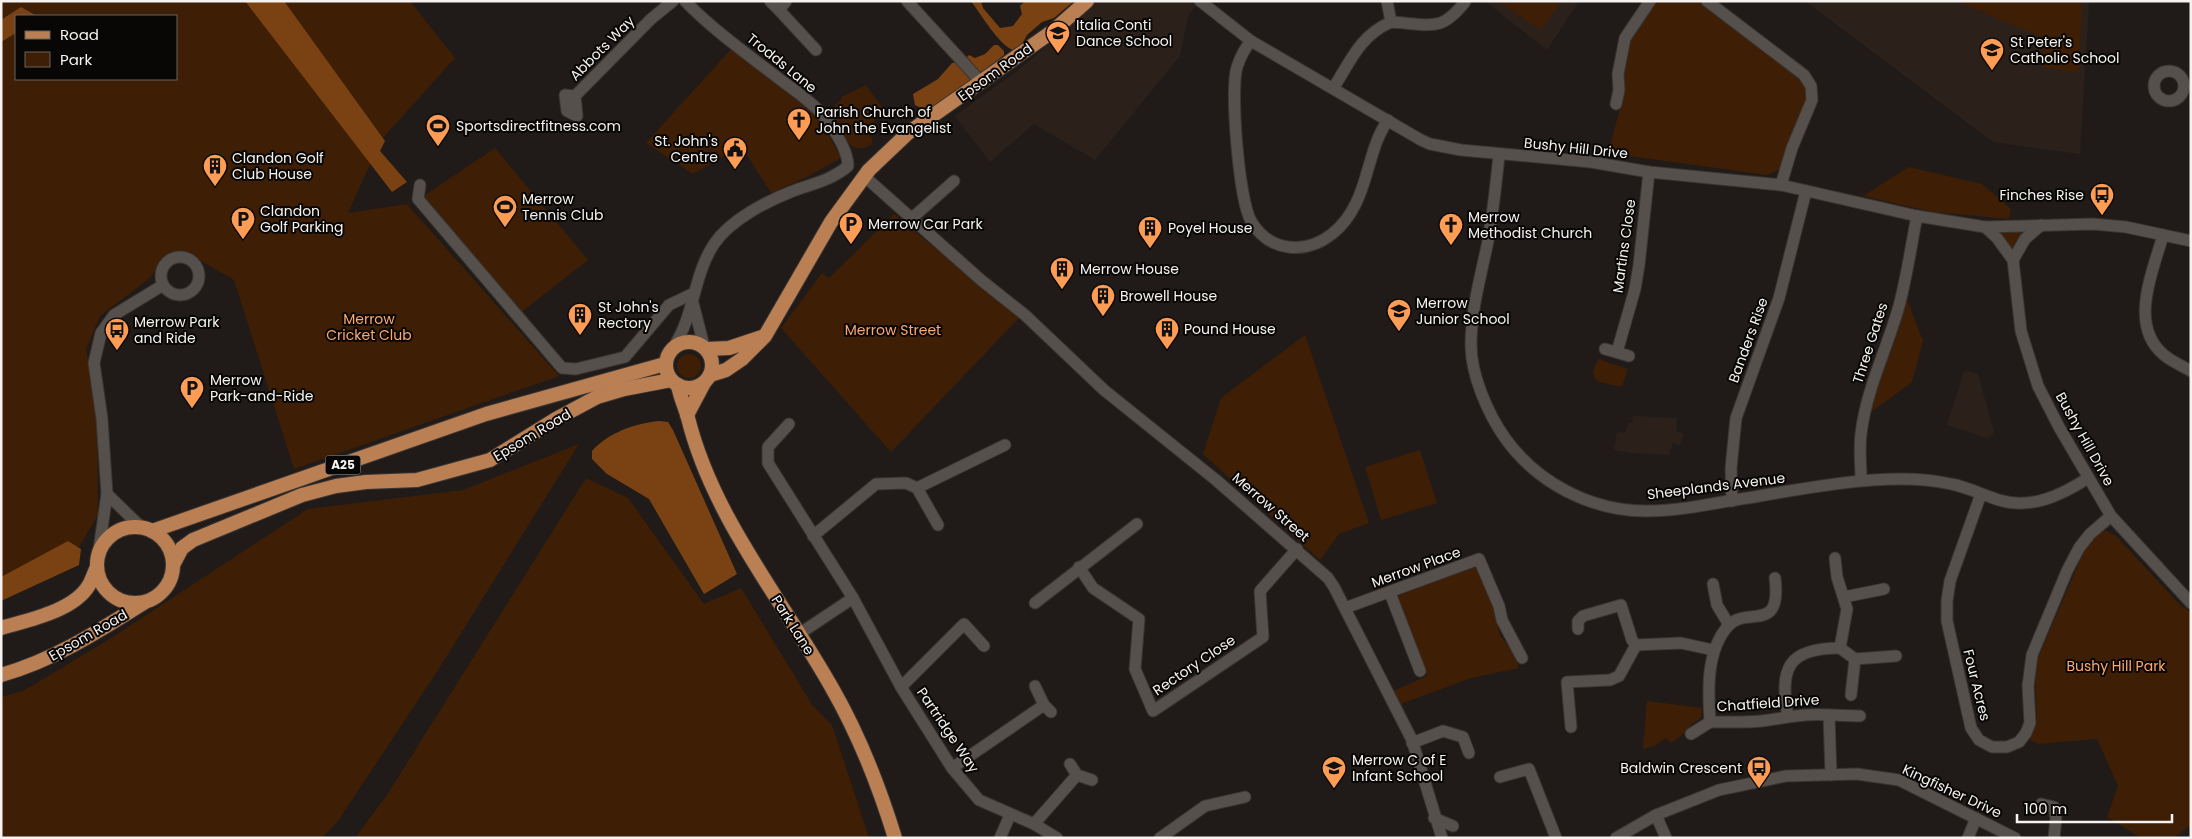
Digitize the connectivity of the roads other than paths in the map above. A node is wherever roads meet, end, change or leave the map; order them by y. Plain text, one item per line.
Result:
1 (673, 1) edge
2 (685, 1) edge
3 (770, 1) edge
4 (907, 1) edge
5 (1087, 1) edge
6 (1200, 1) edge
7 (1387, 1) edge
8 (1650, 1) edge
9 (1707, 1) edge
10 (1465, 2) edge
11 (782, 6) edge
12 (1391, 22) junction
13 (1251, 41) junction
14 (816, 50) dead end
15 (981, 82) junction
16 (1334, 88) junction
17 (575, 96) dead end
18 (1616, 104) dead end
19 (1388, 120) junction
20 (1499, 155) junction
21 (1649, 172) junction
22 (864, 176) junction
23 (954, 181) dead end
24 (1781, 184) junction
25 (420, 185) dead end
26 (1806, 191) junction
27 (1917, 216) junction
28 (911, 219) junction
29 (2041, 226) junction
30 (1985, 227) junction
31 (2163, 235) junction
32 (2191, 241) edge
33 (2013, 260) junction
34 (163, 285) dead end
35 (693, 298) junction
36 (765, 336) junction
37 (674, 346) junction
38 (705, 348) junction
39 (1605, 349) dead end
40 (665, 364) junction
41 (2191, 371) edge
42 (707, 379) junction
43 (674, 382) junction
44 (687, 415) junction
45 (789, 424) dead end
46 (1006, 445) dead end
47 (2088, 478) junction
48 (1862, 480) junction
49 (918, 488) junction
50 (107, 494) junction
51 (1981, 494) junction
52 (1732, 501) junction
53 (2111, 516) junction
54 (1137, 524) dead end
55 (938, 525) dead end
56 (147, 530) junction
57 (813, 536) junction
58 (1297, 549) junction
59 (1835, 558) dead end
60 (97, 562) junction
61 (173, 565) junction
62 (1079, 567) junction
63 (1775, 578) dead end
64 (1712, 584) dead end
65 (1884, 589) dead end
66 (1390, 593) junction
67 (1844, 597) junction
68 (853, 598) junction
69 (146, 602) junction
70 (1036, 603) dead end
71 (2191, 603) edge
72 (1345, 608) junction
73 (1729, 625) junction
74 (1, 628) edge
75 (1578, 629) dead end
76 (800, 634) junction
77 (1636, 645) junction
78 (984, 646) dead end
79 (1840, 648) junction
80 (1713, 650) junction
81 (1896, 656) dead end
82 (1522, 658) dead end
83 (1855, 659) junction
84 (1420, 671) dead end
85 (1, 675) edge
86 (901, 686) junction
87 (1035, 686) dead end
88 (1851, 695) dead end
89 (1829, 714) junction
90 (1788, 716) junction
91 (1860, 716) dead end
92 (1710, 722) junction
93 (1571, 727) dead end
94 (1691, 734) dead end
95 (1412, 743) junction
96 (1469, 753) dead end
97 (1070, 764) dead end
98 (952, 768) junction
99 (1831, 775) junction
100 (1076, 776) junction
101 (1500, 777) dead end
102 (1092, 780) dead end
103 (1245, 797) dead end
104 (2041, 804) dead end
105 (1656, 815) junction
106 (1010, 816) junction
107 (1434, 818) junction
108 (1976, 818) junction
109 (1034, 824) junction
110 (1453, 826) dead end
111 (896, 838) edge
112 (1000, 838) edge
113 (1057, 838) edge
114 (1160, 838) edge
115 (1442, 838) edge
116 (1556, 838) edge
117 (1616, 838) edge
118 (1666, 838) edge
119 (1968, 838) edge
120 (2015, 838) edge
121 (2054, 838) edge

1 - 17 street, Abbots Way
2 - 35 street, Trodds Lane
3 - 11 street
4 - 15 street
5 - 15 main road, Epsom Road
6 - 13 street, Bushy Hill Drive
7 - 12 street
8 - 18 street
9 - 24 street
10 - 12 street
11 - 14 street
12 - 16 street
13 - 16 street, Bushy Hill Drive
13 - 19 street
15 - 22 main road, Epsom Road
16 - 19 street, Bushy Hill Drive
19 - 20 street, Bushy Hill Drive
20 - 21 street, Bushy Hill Drive
20 - 52 street, Sheeplands Avenue
21 - 24 street, Bushy Hill Drive
21 - 39 street, Martins Close
22 - 28 street, Merrow Street
22 - 36 main road, Epsom Road
23 - 28 street
24 - 26 street, Bushy Hill Drive
25 - 35 street
26 - 27 street, Bushy Hill Drive
26 - 52 street, Banders Rise
27 - 30 street, Bushy Hill Drive
27 - 48 street, Three Gates
28 - 58 street, Merrow Street
29 - 30 street, Bushy Hill Drive
29 - 31 street, Bushy Hill Drive
29 - 33 street
30 - 33 street, Bushy Hill Drive
31 - 32 street, Bushy Hill Drive
31 - 41 street
33 - 47 street, Bushy Hill Drive
34 - 50 street
35 - 37 street
35 - 38 street
36 - 38 main road
36 - 42 main road, Epsom Road
37 - 38 main road
37 - 40 main road
38 - 42 main road
40 - 43 main road
40 - 56 main road, Epsom Road / A25
42 - 43 main road
42 - 44 main road
43 - 44 main road, Park Lane
43 - 61 main road, Epsom Road / A25
44 - 76 main road, Park Lane
45 - 57 street, Partridge Way
46 - 49 street
47 - 51 street, Sheeplands Avenue
47 - 53 street, Bushy Hill Drive
48 - 51 street, Sheeplands Avenue
48 - 52 street, Sheeplands Avenue
49 - 55 street
49 - 57 street
50 - 56 street
50 - 60 street
51 - 53 street, Four Acres
53 - 71 street, Bushy Hill Drive
54 - 62 street
56 - 60 main road
56 - 61 main road
57 - 68 street, Partridge Way
58 - 62 street, Rectory Close
58 - 72 street, Merrow Street
59 - 67 street
60 - 69 main road
60 - 74 main road
61 - 69 main road
62 - 70 street
63 - 73 street
64 - 73 street
65 - 67 street
66 - 72 street, Merrow Place
66 - 82 street, Merrow Place
66 - 84 street
67 - 79 street
68 - 76 street
68 - 86 street, Partridge Way
69 - 85 main road, Epsom Road
72 - 95 street, Merrow Street
73 - 80 street
75 - 77 street
76 - 111 main road, Park Lane
77 - 80 street
77 - 93 street
78 - 86 street
79 - 83 street
79 - 90 street
80 - 92 street
81 - 83 street
83 - 88 street
86 - 98 street, Partridge Way
87 - 98 street
89 - 90 street, Chatfield Drive
89 - 91 street, Chatfield Drive
89 - 99 street, Chatfield Drive
90 - 92 street, Chatfield Drive
92 - 94 street
95 - 96 street
95 - 107 street, Merrow Street
97 - 100 street
98 - 106 street, Partridge Way
99 - 105 street, Kingfisher Drive
99 - 108 street, Kingfisher Drive
100 - 102 street
100 - 109 street
101 - 116 street
103 - 114 street
104 - 121 street
105 - 117 street, Kingfisher Drive
105 - 118 street
106 - 109 street, Partridge Way
106 - 112 street
107 - 110 street
107 - 115 street, Merrow Street
108 - 119 street
108 - 120 street, Kingfisher Drive
109 - 113 street, Partridge Way

